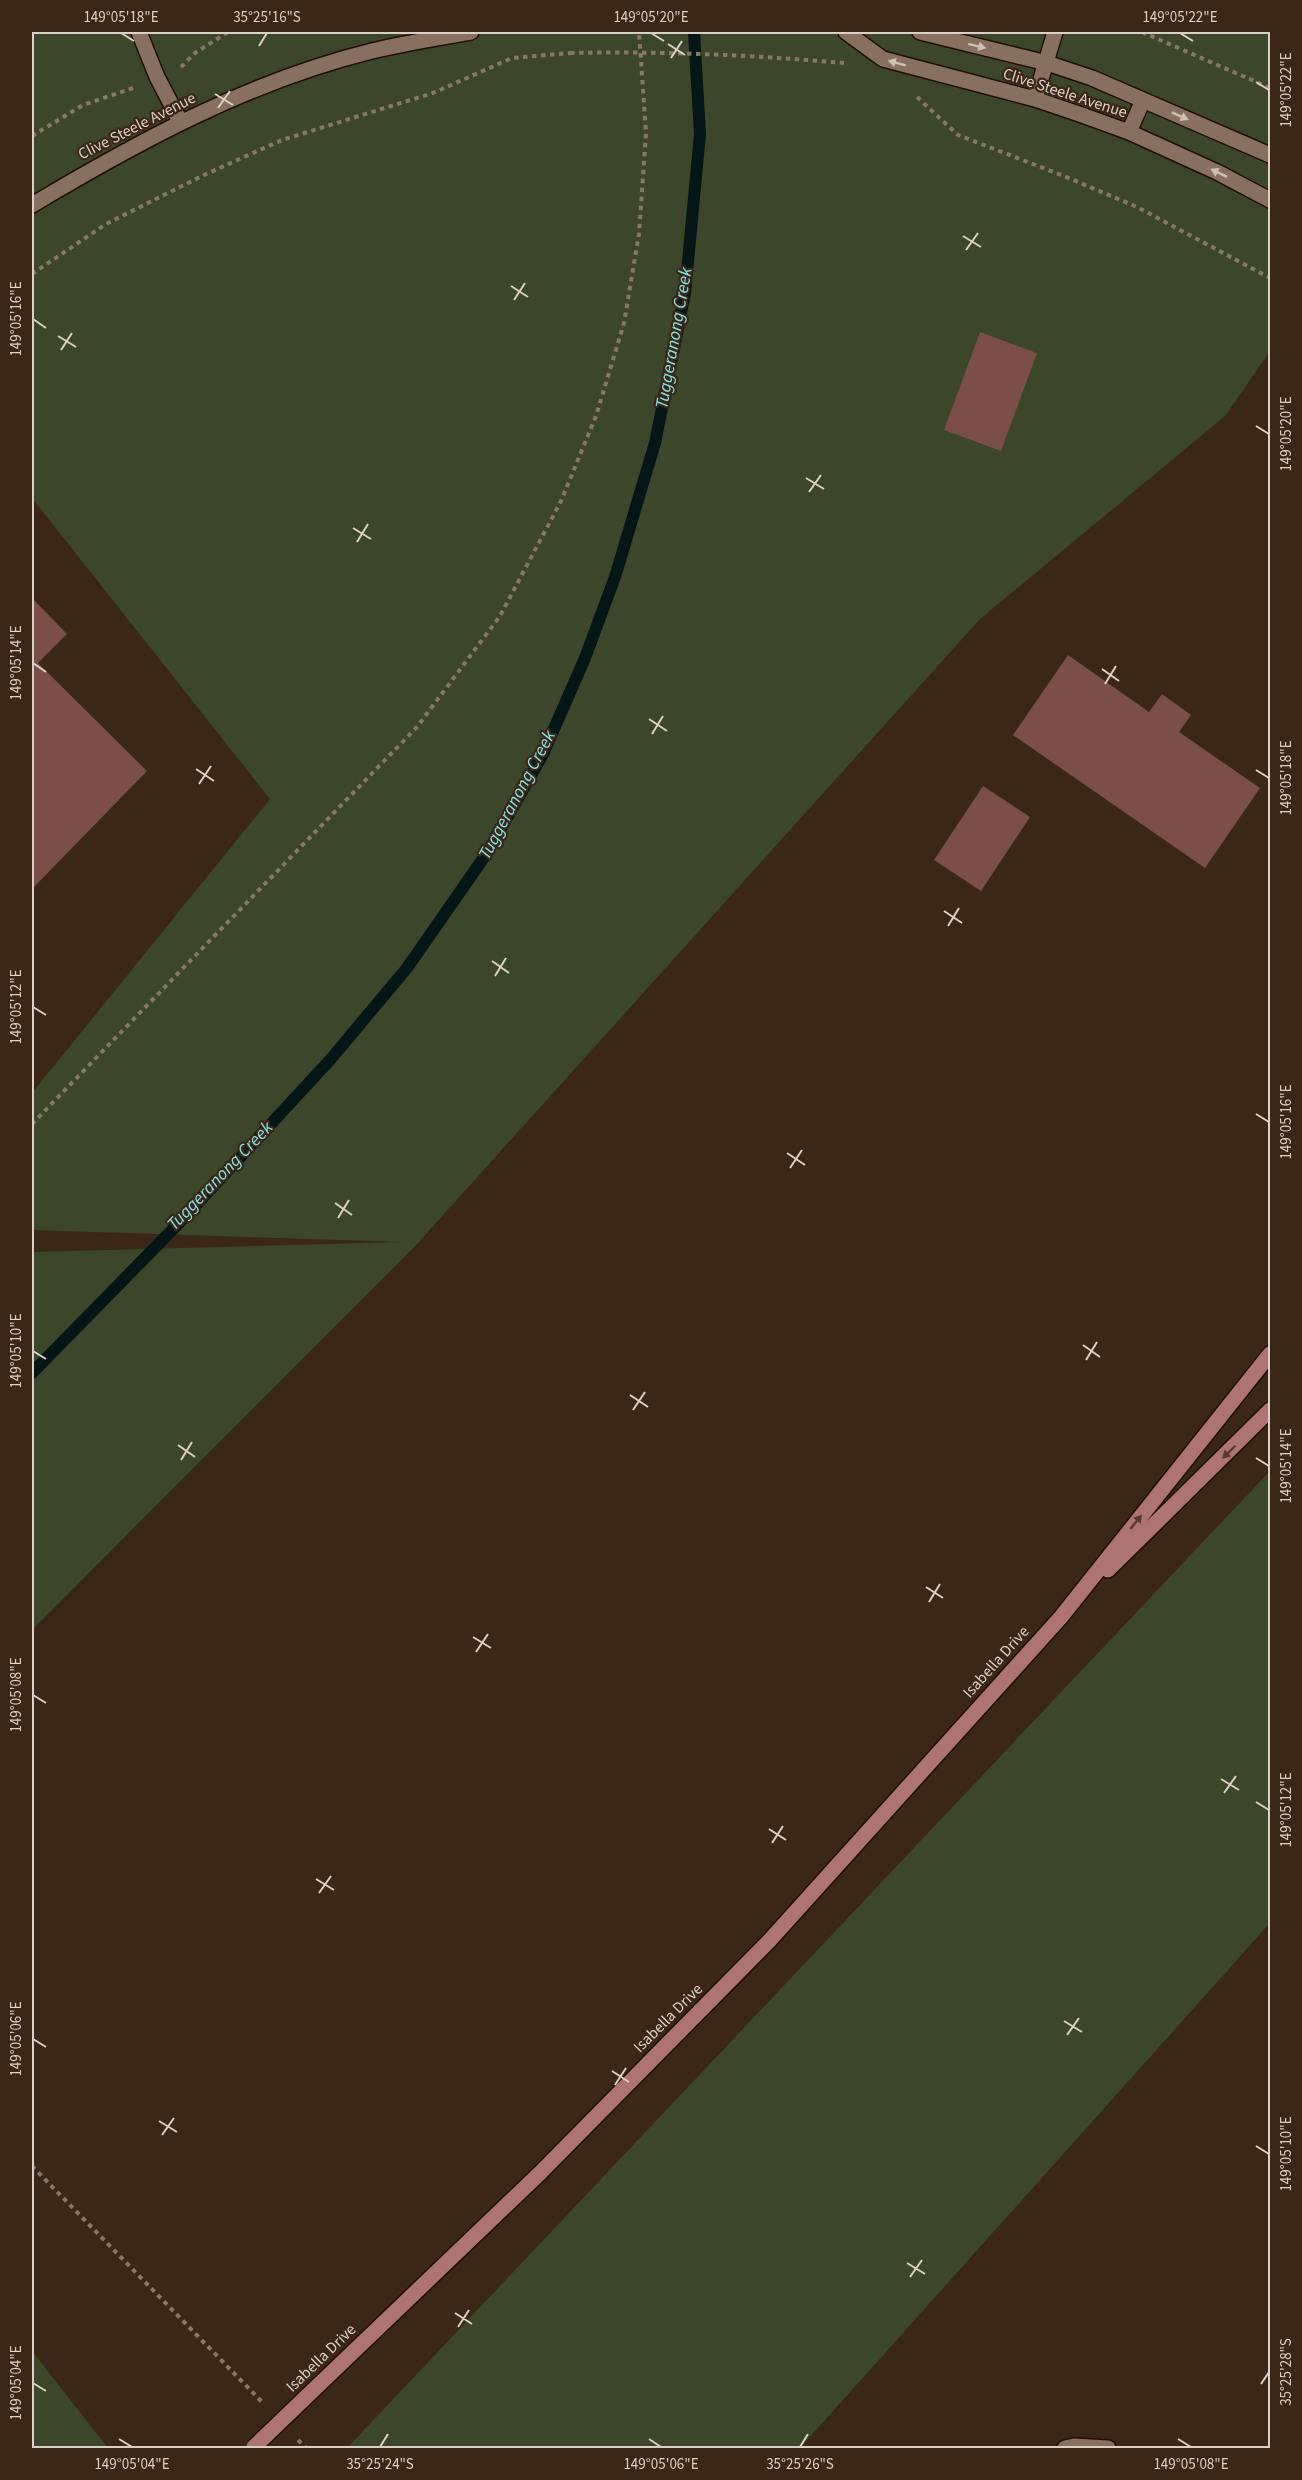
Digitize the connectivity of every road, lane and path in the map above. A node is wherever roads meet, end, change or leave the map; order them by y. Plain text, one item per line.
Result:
1 (139, 32) edge
2 (228, 32) edge
3 (471, 32) edge
4 (639, 32) edge
5 (846, 32) edge
6 (920, 32) edge
7 (1055, 32) edge
8 (1142, 32) edge
9 (1047, 63) junction
10 (851, 64) dead end
11 (180, 67) dead end
12 (1270, 88) edge
13 (130, 89) dead end
14 (911, 90) dead end
15 (1035, 99) junction
16 (1143, 99) junction
17 (180, 121) junction
18 (1129, 132) junction
19 (32, 136) edge
20 (1270, 155) edge
21 (1270, 200) edge
22 (32, 205) edge
23 (32, 274) edge
24 (1270, 278) edge
25 (32, 1124) edge
26 (1270, 1353) edge
27 (1270, 1410) edge
28 (1060, 1617) junction
29 (32, 2166) edge
30 (267, 2407) dead end
31 (290, 2432) dead end
32 (253, 2448) edge
33 (306, 2448) edge
34 (1065, 2448) edge
35 (1108, 2448) edge

1 - 17 street
2 - 11 path
3 - 17 street, Clive Steele Avenue
4 - 25 path
15 -> 5 street, Clive Steele Avenue
6 -> 9 street, Clive Steele Avenue
7 - 9 street
8 - 12 path
9 - 15 street
9 - 16 street, Clive Steele Avenue
10 - 23 path, bridge
13 - 19 path
14 - 24 path
15 - 18 street, Clive Steele Avenue
16 - 18 street
16 -> 20 street, Clive Steele Avenue
17 - 22 street, Clive Steele Avenue
21 -> 18 street, Clive Steele Avenue
28 -> 26 main road, Isabella Drive
27 -> 28 main road, Isabella Drive
28 - 32 main road, Isabella Drive, bridge
29 - 30 path
31 - 33 path
34 - 35 street

